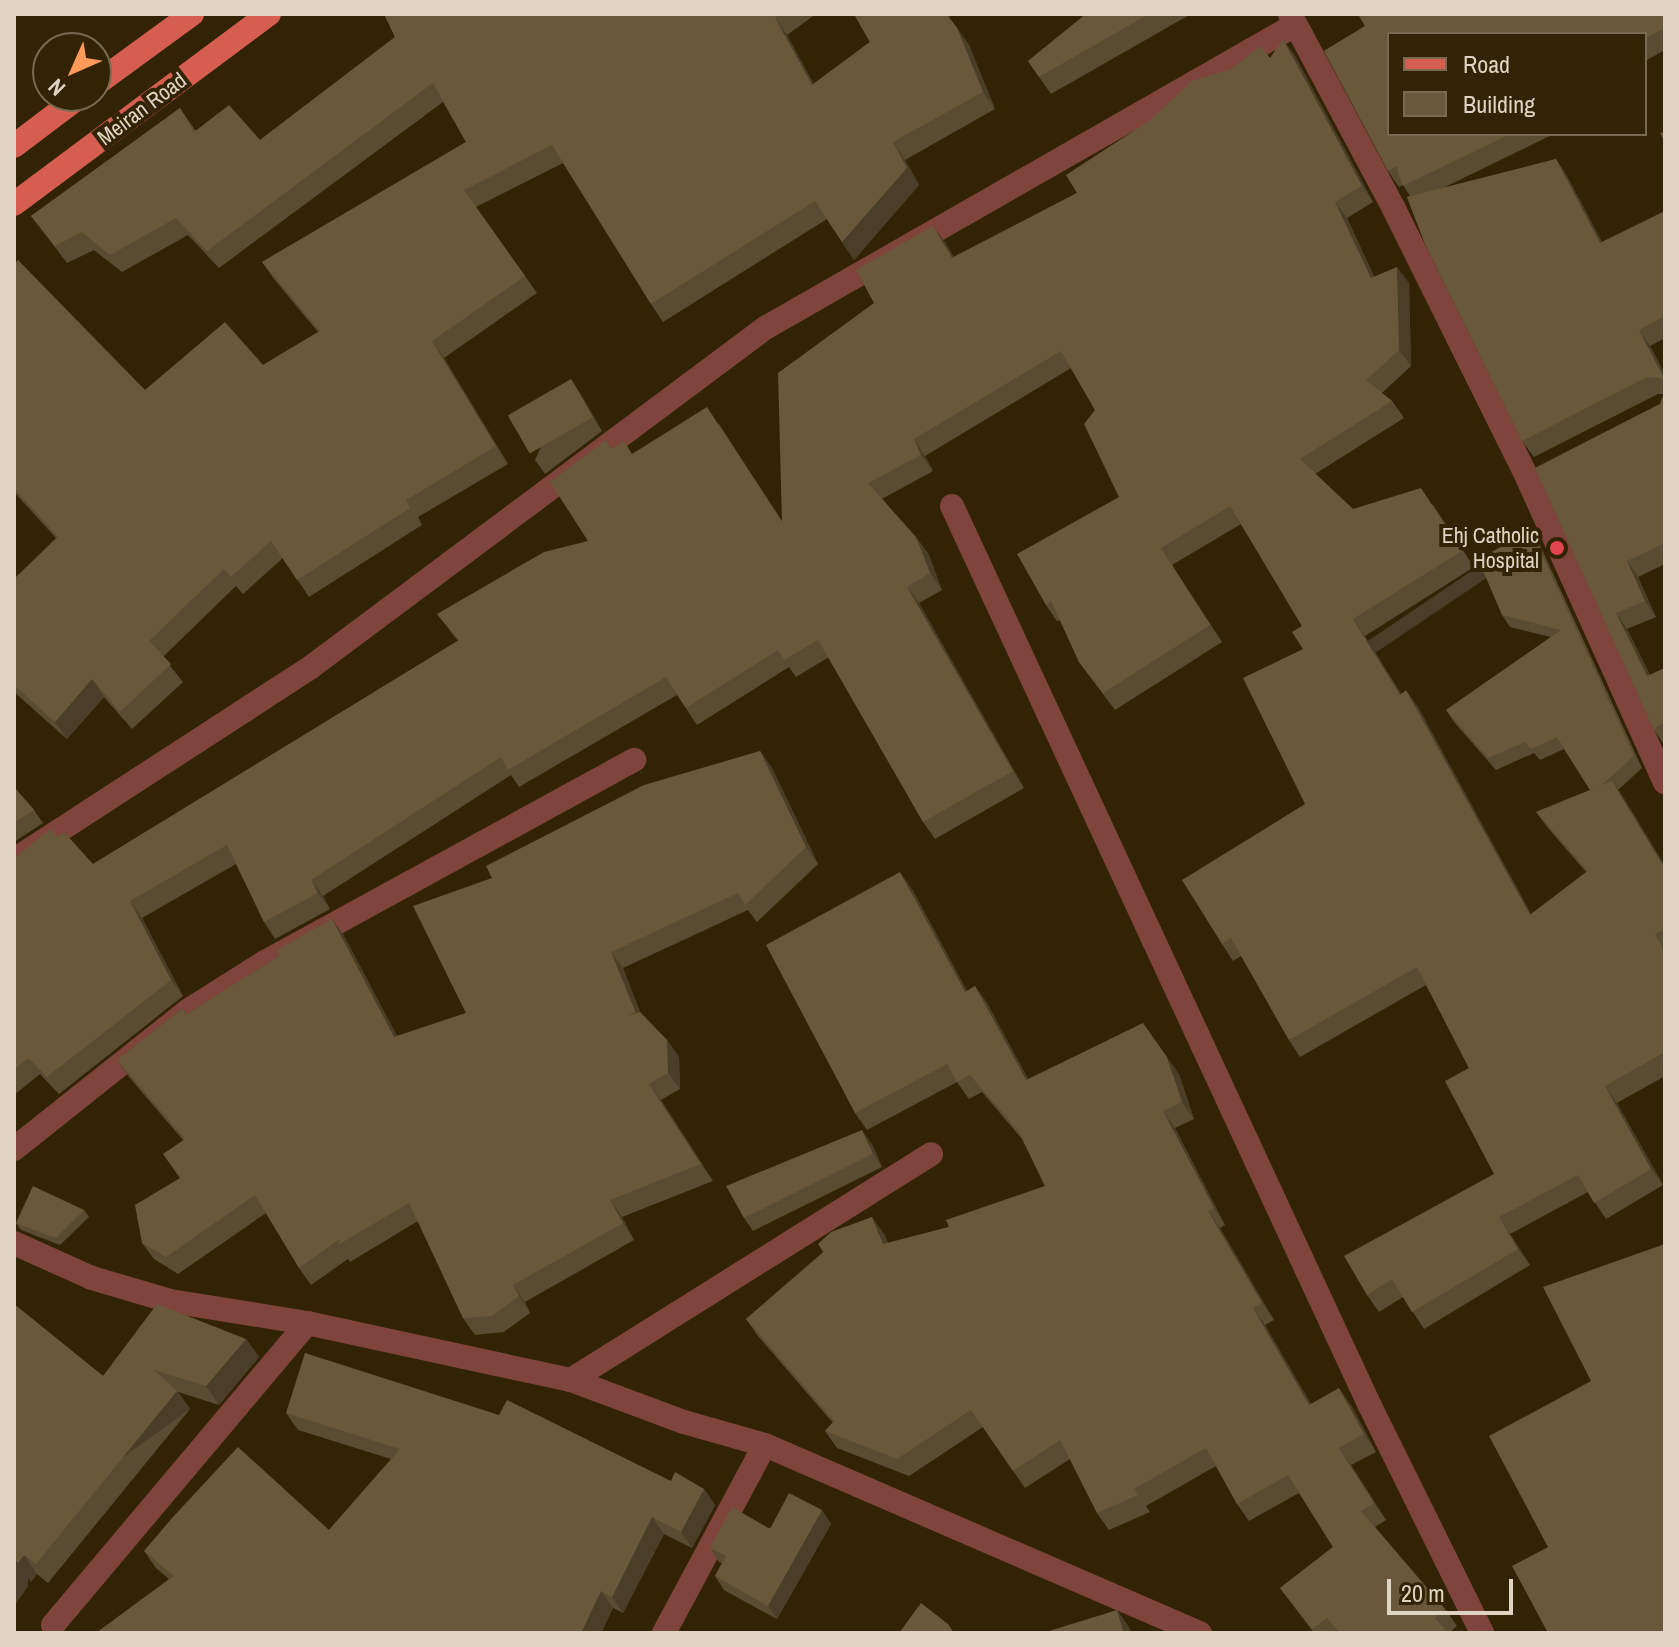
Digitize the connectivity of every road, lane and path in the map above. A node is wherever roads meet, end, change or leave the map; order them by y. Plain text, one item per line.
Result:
1 (192, 14) edge
2 (269, 14) edge
3 (1292, 19) edge
4 (112, 72) edge
5 (59, 112) edge
6 (14, 146) edge
7 (14, 204) edge
8 (1555, 463) edge
9 (1527, 477) junction
10 (952, 506) dead end
11 (634, 760) dead end
12 (1665, 782) edge
13 (14, 860) edge
14 (14, 1149) edge
15 (931, 1154) dead end
16 (14, 1243) edge
17 (307, 1323) junction
18 (571, 1380) junction
19 (765, 1445) junction
20 (53, 1625) dead end
21 (664, 1633) edge
22 (1200, 1633) edge
23 (1482, 1633) edge

1 - 4 main road
2 - 7 main road, Meiran Road
3 - 9 street
3 - 13 street
5 - 6 main road
8 - 9 street
9 - 12 street
10 - 23 street
11 - 14 street
15 - 18 street
16 - 17 street
17 - 18 street
17 - 20 street
18 - 19 street
19 - 21 street
19 - 22 street

